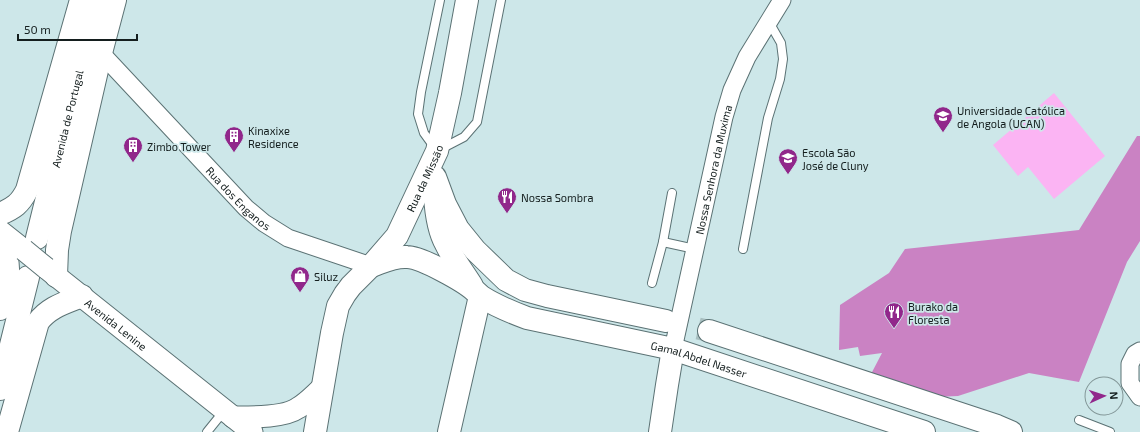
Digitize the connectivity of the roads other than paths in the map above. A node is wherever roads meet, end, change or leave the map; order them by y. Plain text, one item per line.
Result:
1 (81, 0) edge
2 (96, 0) edge
3 (115, 0) edge
4 (440, 0) edge
5 (466, 0) edge
6 (501, 0) edge
7 (782, 0) edge
8 (769, 22) junction
9 (101, 52) junction
10 (437, 151) junction
11 (434, 177) junction
12 (672, 193) dead end
13 (0, 214) edge
14 (0, 231) edge
15 (0, 241) edge
16 (663, 242) junction
17 (31, 244) junction
18 (696, 249) junction
19 (743, 249) dead end
20 (371, 266) junction
21 (43, 273) junction
22 (652, 283) dead end
23 (478, 294) junction
24 (82, 296) junction
25 (0, 309) edge
26 (666, 321) tunnel mouth
27 (709, 331) tunnel mouth
28 (1140, 350) edge
29 (672, 355) junction
30 (322, 388) junction
31 (0, 389) edge
32 (1140, 397) edge
33 (229, 413) junction
34 (1079, 420) dead end
35 (7, 432) edge
36 (207, 432) edge
37 (252, 432) edge
38 (316, 432) edge
39 (449, 432) edge
40 (660, 432) edge
41 (891, 432) edge
42 (924, 432) edge
43 (1010, 432) edge
44 (1110, 432) edge

1 - 13 main road
2 - 17 main road, Avenida de Portugal
3 - 9 main road
4 - 10 lane
5 - 10 main road, Rua da Missão
6 - 10 lane
7 - 8 street, Nossa Senhora da Muxima
8 - 18 street, Nossa Senhora da Muxima
8 - 19 lane
9 - 20 street, Rua dos Enganos
9 - 21 main road
10 - 11 main road, Gamal Abdel Nasser
10 - 20 main road, Rua da Missão
11 - 23 main road, Gamal Abdel Nasser
11 - 26 main road, Gamal Abdel Nasser
12 - 16 lane
14 - 17 street, Avenida Lenine
15 - 25 main road
16 - 18 lane
16 - 22 lane
17 - 21 street, Avenida Lenine, bridge
18 - 29 street, Nossa Senhora da Muxima
20 - 23 main road, Gamal Abdel Nasser
20 - 30 main road, Rua da Missão
21 - 24 street, Avenida Lenine
21 - 31 main road
23 - 29 main road, Gamal Abdel Nasser
23 - 39 main road
24 - 33 street, Avenida Lenine
24 - 35 main road
27 - 43 main road
28 - 32 street
29 - 40 main road
29 - 41 main road, Gamal Abdel Nasser
29 - 42 main road, Gamal Abdel Nasser
30 - 33 street
30 - 38 main road, Rua da Missão
33 - 36 lane
33 - 37 street, Avenida Lenine
34 - 44 lane

